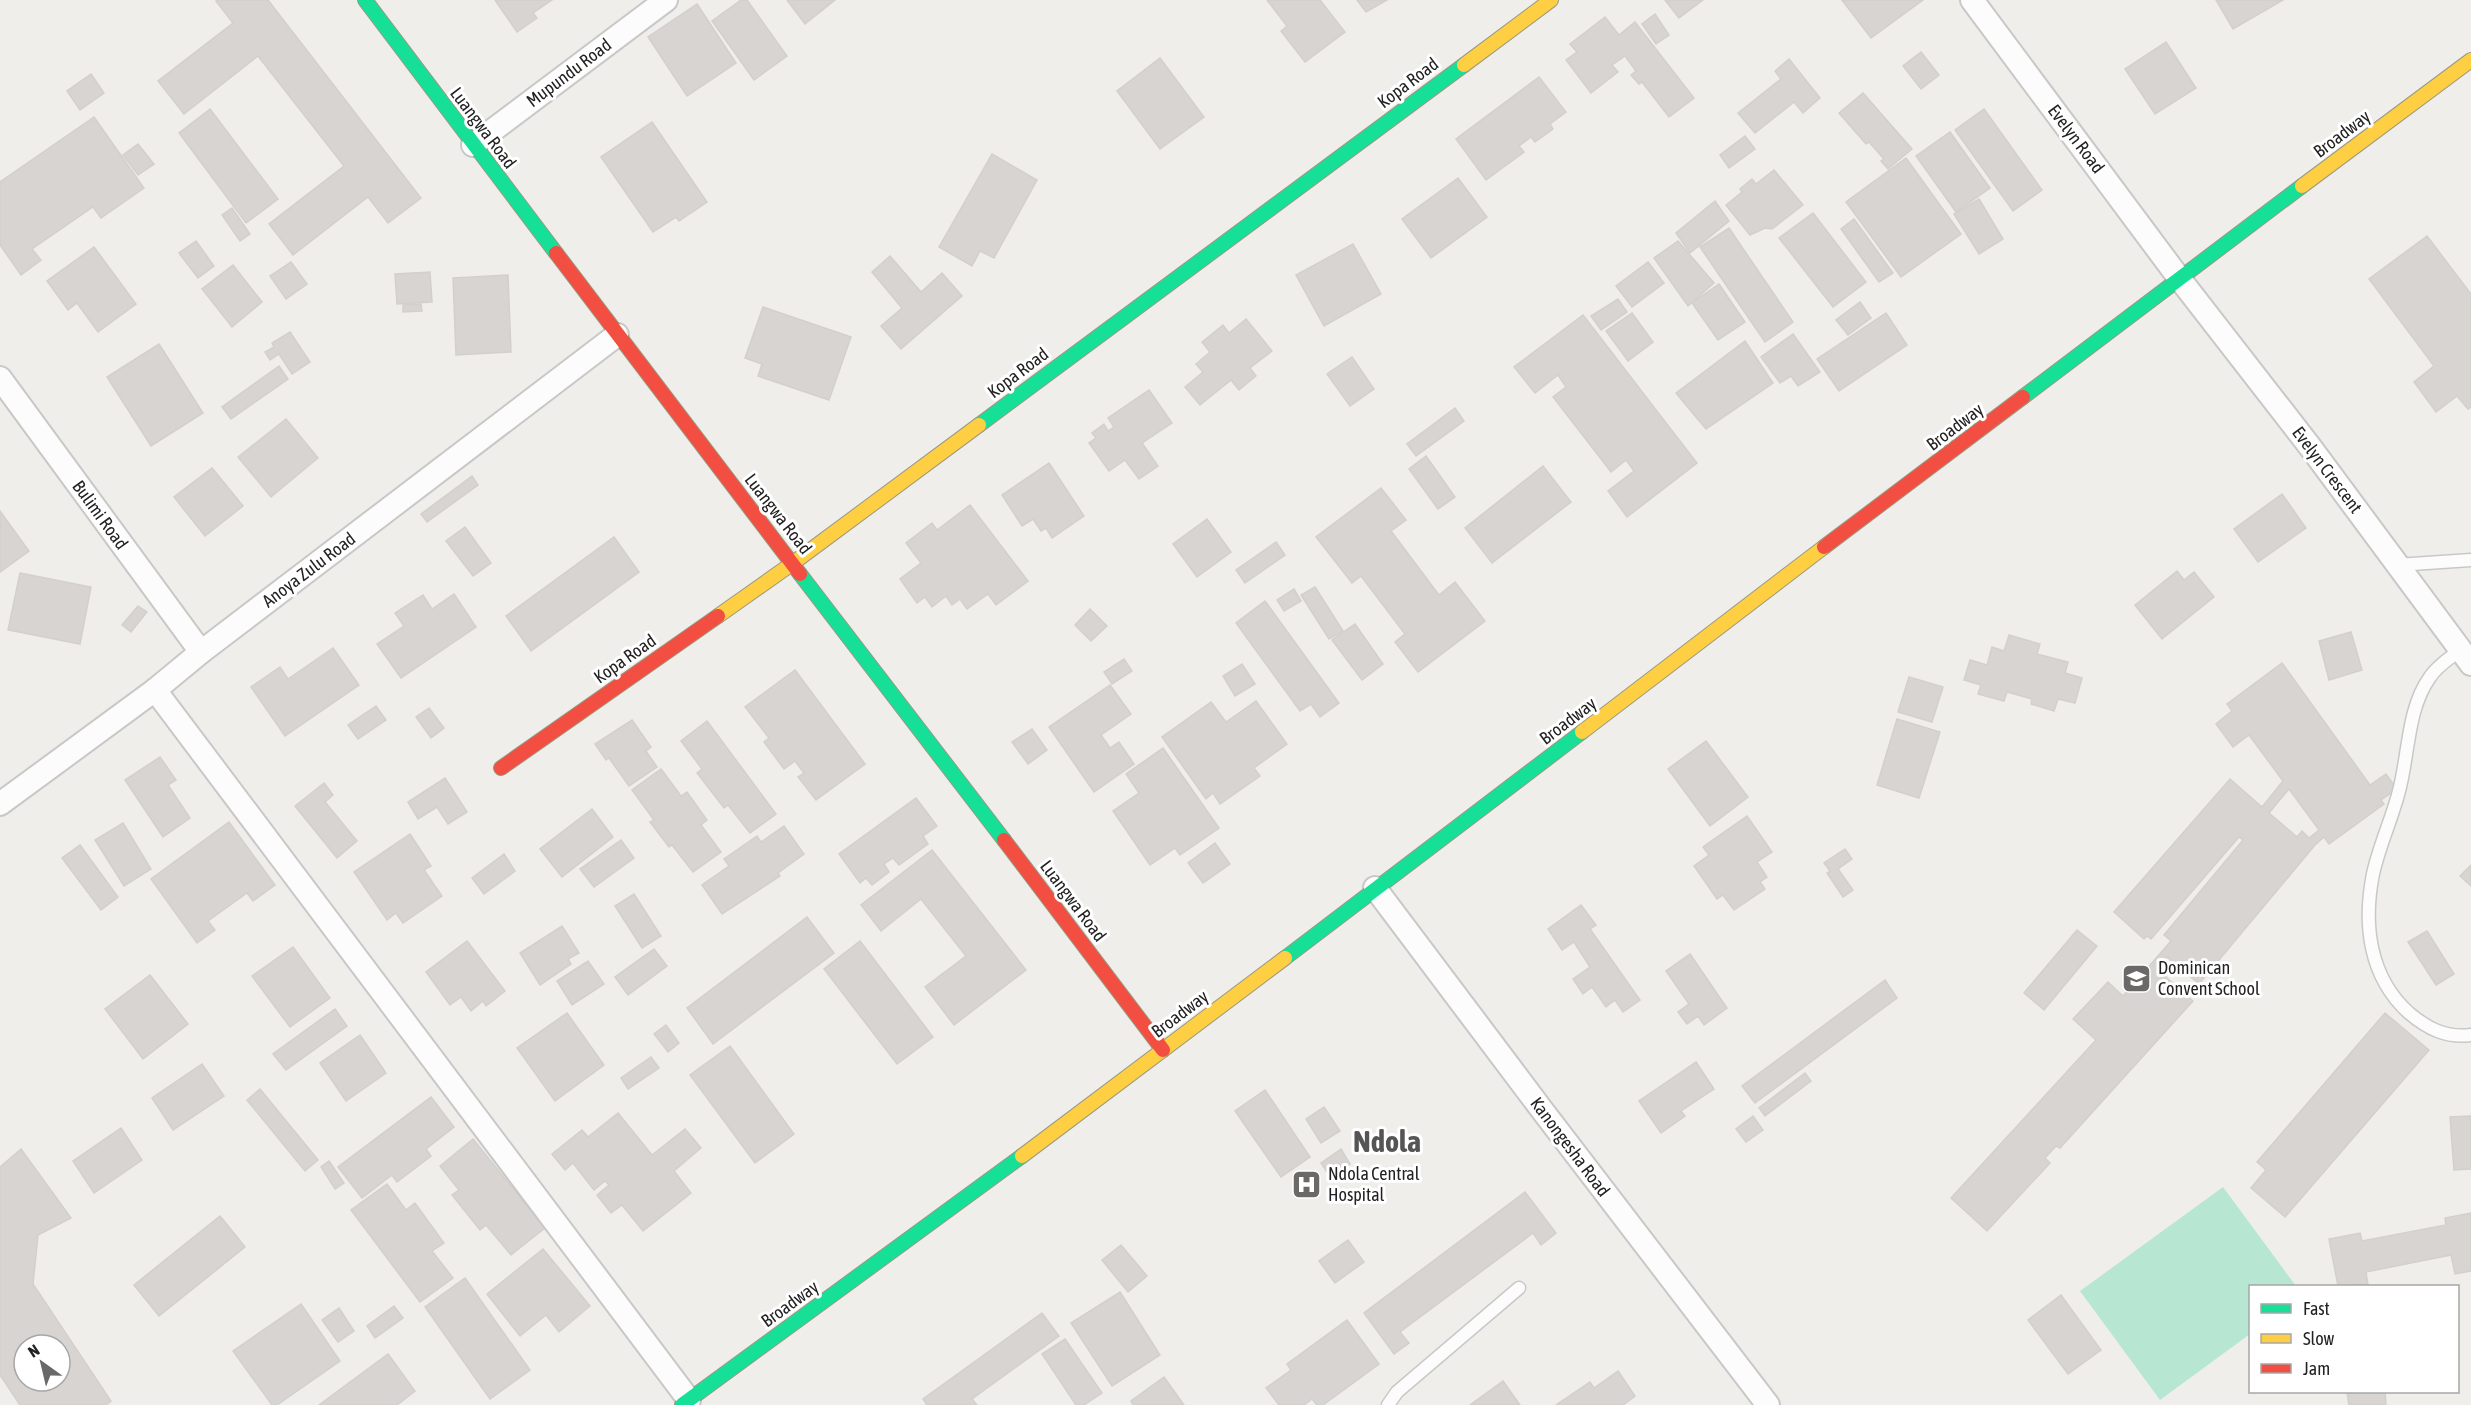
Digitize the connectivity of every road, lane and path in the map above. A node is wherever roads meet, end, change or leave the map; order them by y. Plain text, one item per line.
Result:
1 (365, 0) edge
2 (666, 0) edge
3 (1551, 0) edge
4 (1972, 0) edge
5 (2471, 60) edge
6 (473, 145) junction
7 (2179, 278) junction
8 (617, 335) junction
9 (0, 378) edge
10 (2471, 560) edge
11 (793, 562) junction
12 (2397, 565) junction
13 (201, 652) junction
14 (2466, 657) edge
15 (155, 690) junction
16 (501, 768) dead end
17 (0, 804) edge
18 (1375, 888) junction
19 (2471, 1035) edge
20 (1163, 1050) junction
21 (1519, 1288) dead end
22 (686, 1402) edge
23 (1388, 1405) edge
24 (1768, 1405) edge

1 - 6 street, Luangwa Road
2 - 6 street, Mupundu Road
3 - 11 street, Kopa Road
4 - 7 street, Evelyn Road
5 - 7 street, Broadway
6 - 8 street, Luangwa Road
7 - 12 street, Evelyn Crescent
7 - 18 street, Broadway
8 - 11 street, Luangwa Road
8 - 13 street, Anoya Zulu Road
9 - 13 street, Bulimi Road
10 - 12 lane
11 - 16 street, Kopa Road
11 - 20 street, Luangwa Road
12 - 14 street, Evelyn Crescent
13 - 15 street, Anoya Zulu Road
14 - 19 lane
15 - 17 street, Anoya Zulu Road
15 - 22 street
18 - 20 street, Broadway
18 - 24 street, Kanongesha Road
20 - 22 street, Broadway
21 - 23 lane

